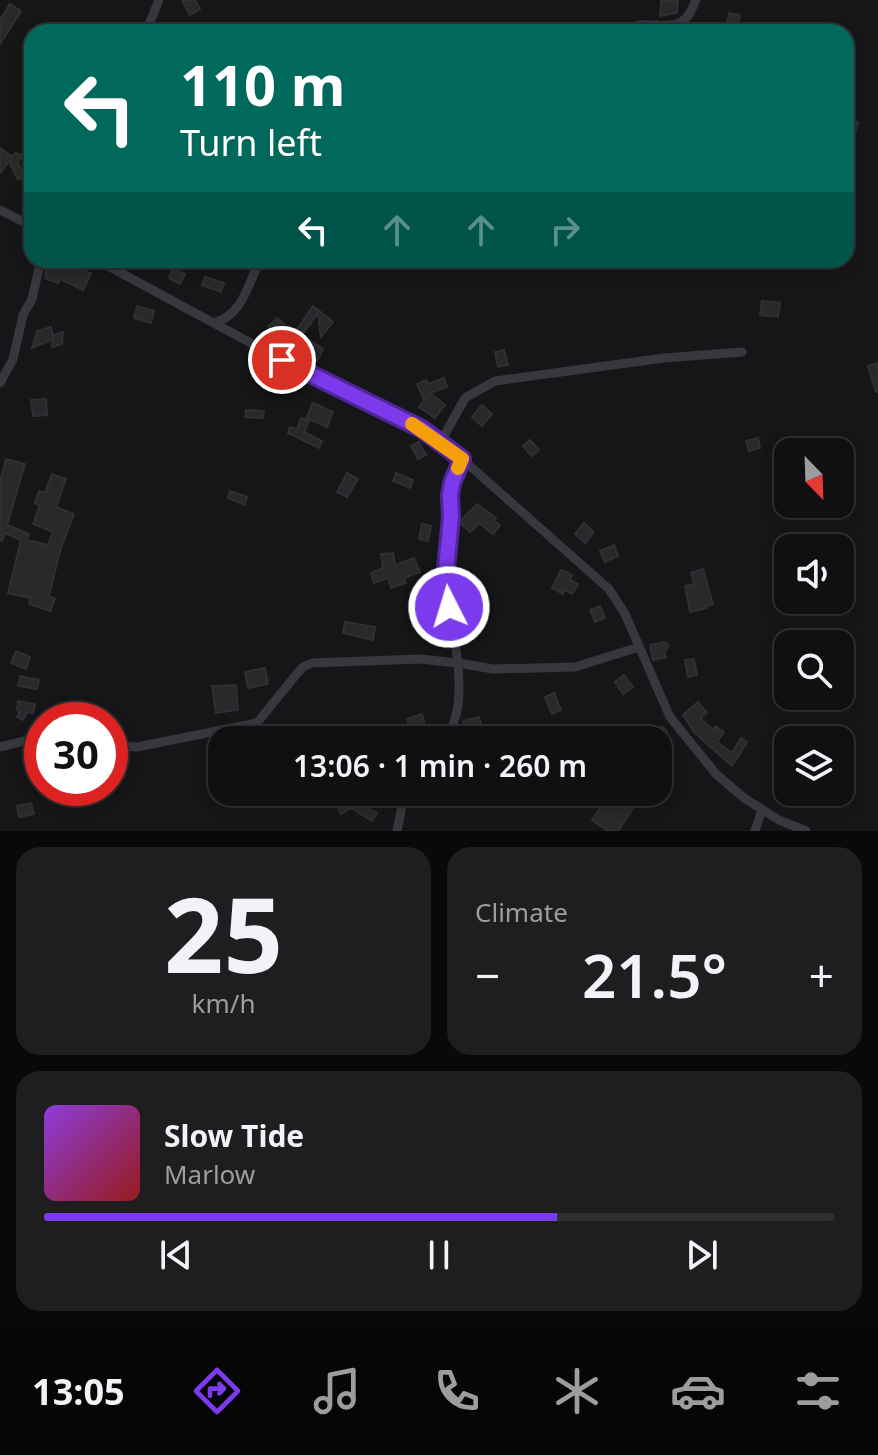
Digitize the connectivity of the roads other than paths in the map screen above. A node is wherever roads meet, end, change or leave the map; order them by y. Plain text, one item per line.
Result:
1 (159, 0) edge
2 (696, 0) edge
3 (149, 24) edge
4 (678, 24) edge
5 (0, 210) edge
6 (24, 222) edge
7 (39, 268) edge
8 (112, 268) edge
9 (257, 268) edge
10 (214, 323) junction
11 (742, 352) dead end
12 (0, 383) edge
13 (440, 443) junction
14 (462, 459) junction
15 (639, 647) junction
16 (458, 663) junction
17 (453, 726) edge
18 (24, 741) edge
19 (128, 746) edge
20 (0, 747) edge
21 (404, 806) edge
22 (762, 809) junction
23 (397, 831) edge
24 (755, 831) edge
25 (806, 831) edge

1 - 3 street
2 - 4 street
5 - 6 street
7 - 12 street
8 - 10 street
9 - 10 street
10 - 13 street
11 - 13 street
13 - 14 street
14 - 15 street
14 - 16 street
15 - 16 street
15 - 22 street
16 - 17 street
16 - 19 street
18 - 20 street
21 - 23 street
22 - 24 street
22 - 25 street

